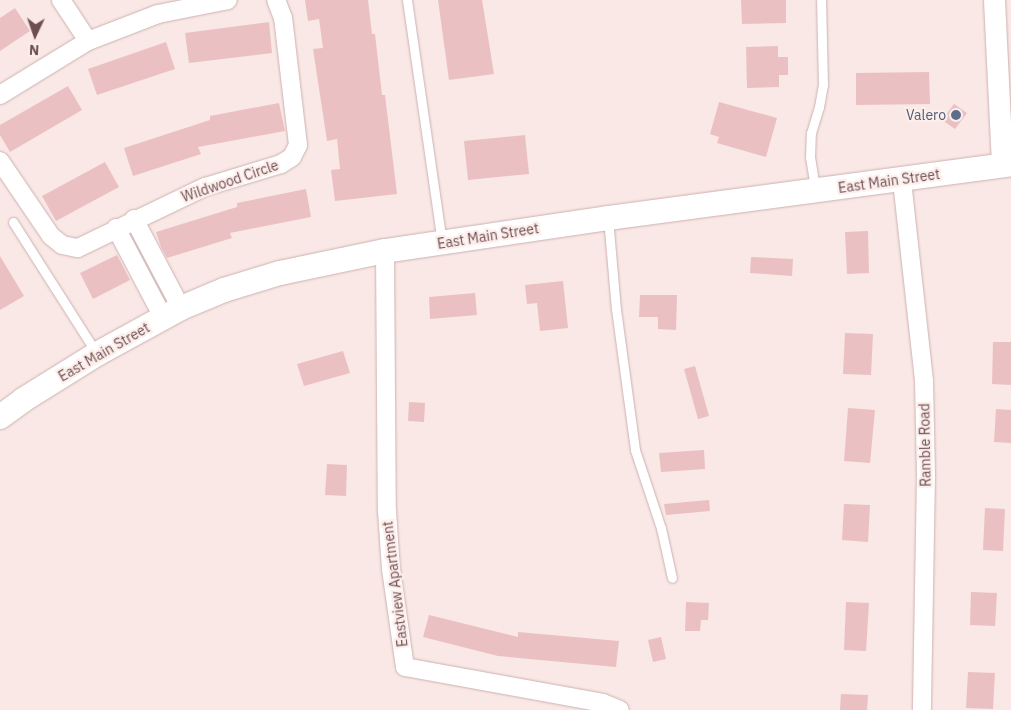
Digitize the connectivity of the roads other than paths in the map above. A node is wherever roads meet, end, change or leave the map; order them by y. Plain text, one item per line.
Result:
1 (61, 0) edge
2 (228, 0) edge
3 (276, 0) edge
4 (407, 0) edge
5 (821, 0) edge
6 (994, 0) edge
7 (88, 41) junction
8 (0, 95) edge
9 (0, 161) edge
10 (1007, 165) edge
11 (902, 180) junction
12 (815, 191) junction
13 (608, 218) junction
14 (134, 220) junction
15 (13, 222) dead end
16 (116, 228) junction
17 (442, 243) junction
18 (385, 252) junction
19 (172, 313) junction
20 (97, 354) junction
21 (0, 417) edge
22 (672, 578) dead end
23 (620, 710) edge
24 (922, 710) edge

1 - 7 street
2 - 7 street
3 - 14 street, Wildwood Circle
4 - 17 lane
5 - 12 lane
6 - 10 street
7 - 8 street
9 - 16 street, Wildwood Circle
10 - 11 main road, East Main Street
11 - 12 main road, East Main Street
11 - 24 street, Ramble Road
12 - 13 main road, East Main Street
13 - 17 main road, East Main Street
13 - 22 lane
14 - 16 street, Wildwood Circle
14 - 19 street
15 - 20 lane
16 - 19 street
17 - 18 main road, East Main Street
18 - 19 main road, East Main Street
18 - 23 street, Eastview Apartment
19 - 20 main road, East Main Street
20 - 21 main road, East Main Street

